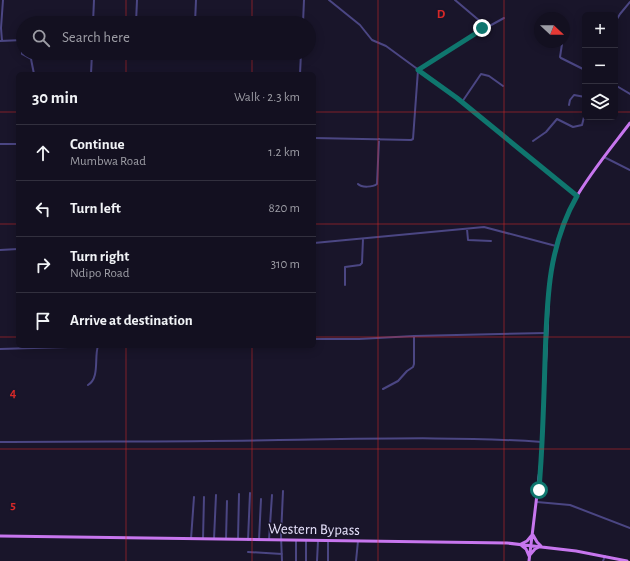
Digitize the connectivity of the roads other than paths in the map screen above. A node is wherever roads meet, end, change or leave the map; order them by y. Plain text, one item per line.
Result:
1 (3, 0) edge
2 (94, 0) edge
3 (137, 0) edge
4 (196, 0) edge
5 (304, 0) edge
6 (329, 0) edge
7 (455, 0) edge
8 (630, 2) edge
9 (93, 16) edge
10 (136, 16) edge
11 (195, 16) edge
12 (303, 16) edge
13 (618, 16) edge
14 (504, 18) dead end
15 (483, 26) junction
16 (16, 40) edge
17 (1, 41) edge
18 (561, 48) edge
19 (32, 60) edge
20 (92, 60) edge
21 (301, 60) edge
22 (582, 69) edge
23 (418, 70) junction
24 (34, 72) edge
25 (91, 72) edge
26 (300, 72) edge
27 (503, 86) dead end
28 (618, 88) edge
29 (630, 94) edge
30 (582, 96) edge
31 (462, 102) junction
32 (569, 104) dead end
33 (583, 120) edge
34 (630, 123) edge
35 (316, 138) edge
36 (379, 139) junction
37 (533, 141) dead end
38 (0, 144) edge
39 (16, 144) edge
40 (604, 157) junction
41 (630, 170) edge
42 (358, 184) dead end
43 (577, 196) junction
44 (467, 229) junction
45 (363, 239) junction
46 (491, 241) dead end
47 (316, 243) edge
48 (556, 246) junction
49 (16, 249) edge
50 (0, 250) edge
51 (345, 285) dead end
52 (546, 333) junction
53 (414, 336) junction
54 (316, 339) edge
55 (49, 348) edge
56 (98, 348) edge
57 (0, 350) edge
58 (88, 385) dead end
59 (383, 389) dead end
60 (0, 442) edge
61 (542, 442) junction
62 (283, 491) dead end
63 (250, 492) dead end
64 (239, 494) dead end
65 (216, 495) dead end
66 (272, 495) dead end
67 (194, 497) dead end
68 (204, 497) dead end
69 (261, 499) dead end
70 (227, 501) dead end
71 (537, 502) junction
72 (630, 528) edge
73 (533, 534) junction
74 (0, 536) edge
75 (191, 539) junction
76 (203, 539) junction
77 (214, 539) junction
78 (226, 539) junction
79 (238, 539) junction
80 (248, 540) junction
81 (259, 540) junction
82 (269, 540) junction
83 (281, 540) junction
84 (296, 540) junction
85 (306, 540) junction
86 (318, 541) junction
87 (328, 541) junction
88 (358, 541) junction
89 (519, 544) junction
90 (531, 545) junction
91 (541, 546) junction
92 (248, 552) dead end
93 (282, 554) junction
94 (530, 556) junction
95 (605, 556) junction
96 (282, 561) edge
97 (296, 561) edge
98 (306, 561) edge
99 (317, 561) edge
100 (328, 561) edge
101 (356, 561) edge
102 (529, 561) edge
103 (604, 561) edge
104 (627, 561) edge

1 - 17 street
2 - 9 street
3 - 10 street
4 - 11 street
5 - 12 street
6 - 23 street
7 - 15 street
8 - 13 street
14 - 15 street
15 - 23 street
16 - 17 street
18 - 22 street
19 - 24 street
20 - 25 street
21 - 26 street
23 - 31 street
23 - 36 street
27 - 31 street
28 - 29 street
30 - 32 street
31 - 43 street
33 - 37 street
34 - 40 main road
35 - 36 street
36 - 42 street
38 - 39 street
40 - 41 street
40 - 43 main road
43 - 48 main road
44 - 45 street
44 - 46 street
44 - 48 street
45 - 47 street
45 - 51 street
48 - 52 main road
49 - 50 street
52 - 53 street
52 - 61 main road
53 - 54 street
53 - 59 street
55 - 57 street
56 - 58 street
60 - 61 street
61 - 71 main road
62 - 83 street
63 - 80 street
64 - 79 street
65 - 77 street
66 - 82 street
67 - 75 street
68 - 76 street
69 - 81 street
70 - 78 street
71 - 72 street
71 - 73 main road
73 - 89 main road
73 - 90 main road
73 - 91 main road
74 - 75 main road, Western Bypass
75 - 76 main road, Western Bypass
76 - 77 main road, Western Bypass
77 - 78 main road, Western Bypass
78 - 79 main road, Western Bypass
79 - 80 main road, Western Bypass
80 - 81 main road, Western Bypass
81 - 82 main road, Western Bypass
82 - 83 main road, Western Bypass
83 - 84 main road, Western Bypass
83 - 93 street
84 - 85 main road, Western Bypass
84 - 97 street
85 - 86 main road, Western Bypass
85 - 98 street
86 - 87 main road, Western Bypass
86 - 99 street
87 - 88 main road, Western Bypass
87 - 100 street
88 - 89 main road, Western Bypass
88 - 101 street
89 - 90 main road, Western Bypass
89 - 94 main road
90 - 91 main road, Western Bypass
90 - 94 main road
91 - 94 main road
91 - 95 main road, Western Bypass
92 - 93 street
93 - 96 street
94 - 102 main road
95 - 103 street
95 - 104 main road, Western Bypass

